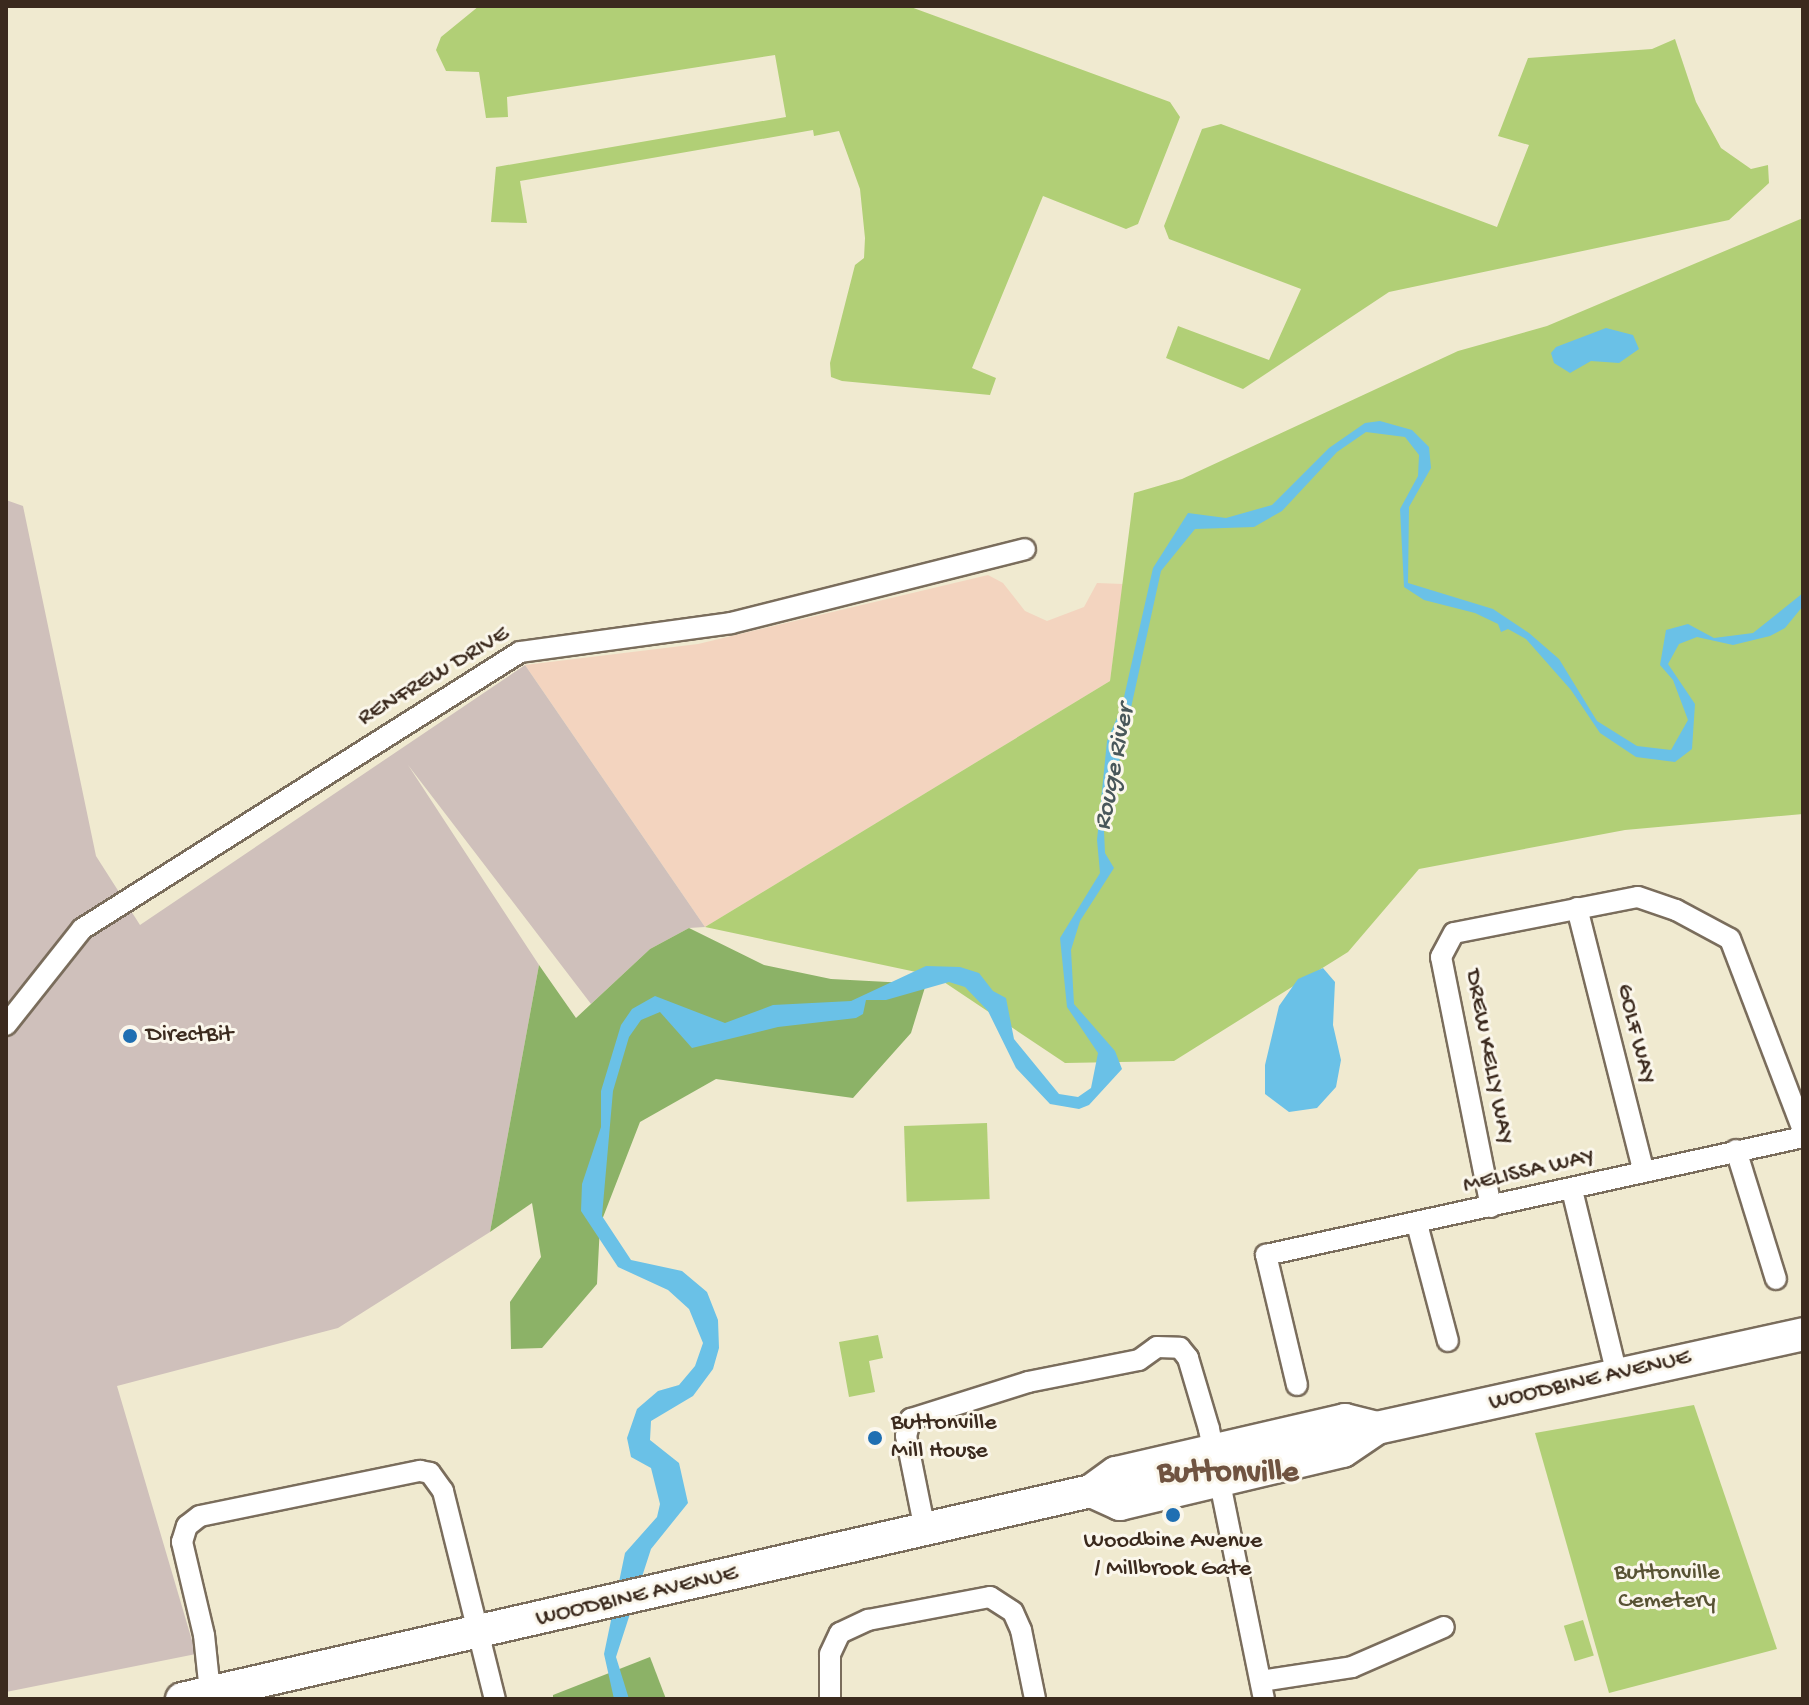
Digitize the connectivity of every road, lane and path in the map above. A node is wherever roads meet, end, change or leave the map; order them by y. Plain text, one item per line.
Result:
1 (1025, 549) dead end
2 (1577, 908) junction
3 (6, 1025) edge
4 (1803, 1130) edge
5 (1803, 1137) edge
6 (1736, 1150) junction
7 (1644, 1172) junction
8 (1572, 1190) junction
9 (1491, 1207) junction
10 (1417, 1224) junction
11 (1776, 1279) dead end
12 (1803, 1334) edge
13 (1448, 1341) dead end
14 (1617, 1375) junction
15 (1297, 1385) dead end
16 (1216, 1466) junction
17 (925, 1530) junction
18 (1444, 1627) dead end
19 (482, 1633) junction
20 (1262, 1690) edge
21 (196, 1695) edge
22 (495, 1699) edge
23 (830, 1699) edge
24 (1035, 1699) edge

1 - 3 street, RENFREW DRIVE
2 - 4 street, DREW KELLY WAY
2 - 7 street, GOLF WAY
2 - 9 street, DREW KELLY WAY
5 - 6 street, MELISSA WAY
6 - 7 street, MELISSA WAY
6 - 11 street
7 - 8 street, MELISSA WAY
8 - 9 street, MELISSA WAY
8 - 14 street
9 - 10 street, MELISSA WAY
10 - 13 street
10 - 15 street, MELISSA WAY
12 - 14 main road, WOODBINE AVENUE
14 - 16 main road, WOODBINE AVENUE
16 - 17 main road, WOODBINE AVENUE
16 - 17 street
16 - 20 street
17 - 19 main road, WOODBINE AVENUE
18 - 20 street
19 - 21 main road, WOODBINE AVENUE
19 - 21 street
19 - 22 street
23 - 24 street

